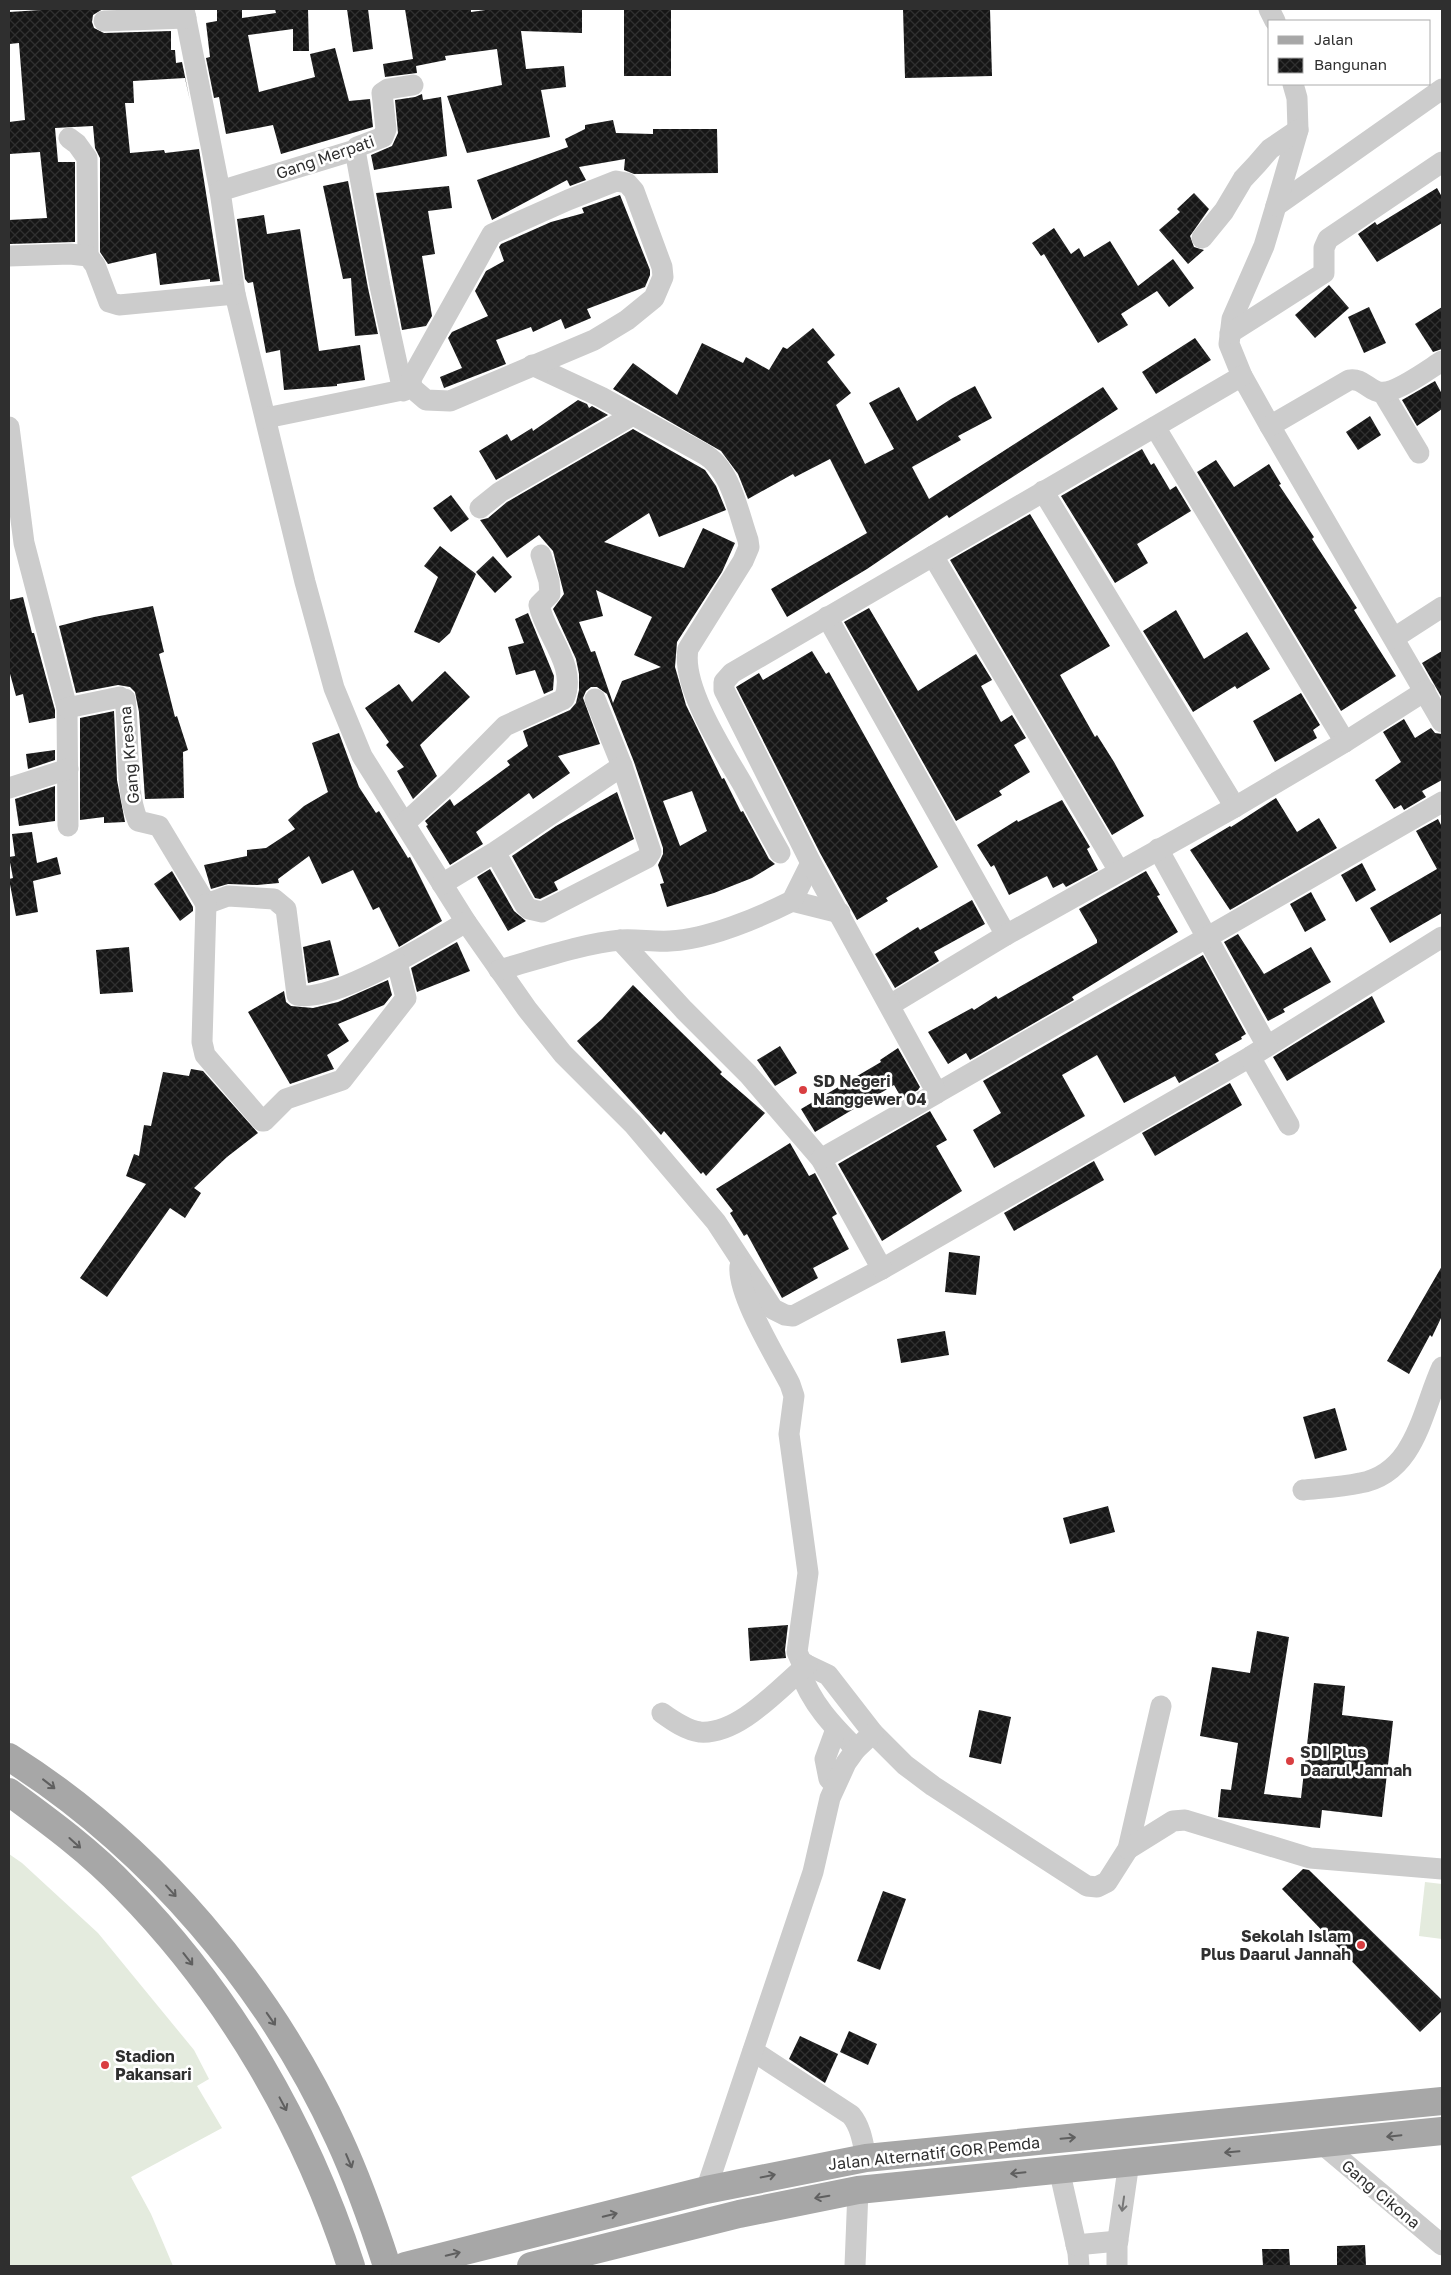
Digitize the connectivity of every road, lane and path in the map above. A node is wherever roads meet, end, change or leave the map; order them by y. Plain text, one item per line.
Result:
1 (185, 13) edge
2 (104, 21) dead end
3 (1293, 85) edge
4 (413, 86) dead end
5 (1442, 89) edge
6 (1298, 130) junction
7 (69, 138) dead end
8 (355, 150) junction
9 (1442, 162) edge
10 (220, 191) junction
11 (1276, 206) junction
12 (1202, 238) dead end
13 (9, 256) edge
14 (88, 256) junction
15 (235, 294) junction
16 (1230, 333) junction
17 (1442, 361) edge
18 (532, 365) junction
19 (1242, 376) junction
20 (408, 390) junction
21 (1383, 392) junction
22 (632, 415) junction
23 (266, 418) junction
24 (1270, 426) junction
25 (1154, 427) junction
26 (9, 428) edge
27 (1419, 453) dead end
28 (1043, 491) junction
29 (480, 508) dead end
30 (16, 544) edge
31 (541, 556) dead end
32 (933, 556) junction
33 (1442, 607) edge
34 (827, 617) junction
35 (1394, 638) junction
36 (1425, 690) junction
37 (594, 699) dead end
38 (67, 708) junction
39 (1442, 722) edge
40 (1345, 742) junction
41 (622, 766) junction
42 (68, 769) junction
43 (9, 788) edge
44 (1442, 802) edge
45 (1235, 807) junction
46 (406, 823) junction
47 (68, 826) dead end
48 (1158, 849) junction
49 (495, 852) junction
50 (780, 853) dead end
51 (811, 864) junction
52 (1119, 871) junction
53 (442, 884) junction
54 (792, 901) junction
55 (206, 904) junction
56 (840, 913) junction
57 (466, 922) junction
58 (1006, 935) junction
59 (1206, 937) junction
60 (1442, 937) edge
61 (620, 940) junction
62 (397, 963) junction
63 (499, 970) junction
64 (890, 1005) junction
65 (1258, 1052) junction
66 (937, 1093) junction
67 (1289, 1125) dead end
68 (821, 1159) junction
69 (741, 1259) junction
70 (882, 1269) junction
71 (1442, 1369) edge
72 (1303, 1490) dead end
73 (801, 1663) junction
74 (1161, 1706) dead end
75 (662, 1713) dead end
76 (836, 1729) junction
77 (873, 1734) junction
78 (856, 1749) junction
79 (9, 1757) edge
80 (835, 1784) junction
81 (9, 1792) edge
82 (1128, 1848) junction
83 (1442, 1869) edge
84 (753, 2051) junction
85 (1442, 2101) edge
86 (1442, 2131) edge
87 (1321, 2143) junction
88 (866, 2158) junction
89 (1129, 2162) junction
90 (1059, 2169) junction
91 (706, 2190) junction
92 (858, 2190) junction
93 (1118, 2241) junction
94 (1076, 2245) junction
95 (1442, 2245) edge
96 (351, 2266) edge
97 (387, 2266) edge
98 (405, 2266) edge
99 (531, 2266) edge
100 (855, 2266) edge
101 (1079, 2266) edge
102 (1117, 2266) edge

1 - 2 street
1 - 10 street
3 - 6 street
4 - 8 street, Gang Merpati
5 - 11 street
6 - 11 street
6 - 12 street
7 - 14 street
8 - 10 street, Gang Merpati
8 - 20 street
9 - 16 street
10 - 15 street
11 - 16 street
13 - 14 street
14 - 15 street
15 - 23 street
16 - 19 street
17 - 21 street
18 - 20 street
18 - 20 street
18 - 22 street
19 - 24 street
19 - 25 street
20 - 23 street
21 - 24 street
21 - 27 street
22 - 29 street
22 - 50 street
23 - 46 street
24 - 35 street
25 - 28 street
25 - 40 street
26 - 30 street
28 - 32 street
28 - 45 street
30 - 38 street
31 - 46 street
32 - 34 street
32 - 52 street
33 - 35 street
34 - 51 street
34 - 58 street
35 - 36 street
36 - 39 street
36 - 40 street
37 - 41 street
38 - 42 street
38 - 55 street, Gang Kresna
40 - 45 street
41 - 49 street
41 - 49 street
42 - 43 street
42 - 47 street
44 - 59 street
45 - 48 street
46 - 53 street
48 - 52 street
48 - 59 street
49 - 53 street
51 - 54 street
51 - 56 street
52 - 58 street
53 - 57 street
54 - 56 street
54 - 61 street
55 - 62 street
55 - 62 street
56 - 64 street
57 - 62 street
57 - 63 street
58 - 64 street
59 - 65 street
59 - 66 street
60 - 65 street
61 - 63 street
61 - 68 street
63 - 69 street
64 - 66 street
65 - 67 street
65 - 70 street
66 - 68 street
68 - 70 street
69 - 70 street
69 - 73 street
71 - 72 street
73 - 75 street
73 - 76 street
73 - 77 street
74 - 82 street
76 - 78 street
76 - 80 street
77 - 78 street
77 - 82 street
78 - 80 street
79 -> 97 main road
80 - 84 street
81 -> 96 main road
82 - 83 street
84 - 88 street
84 - 91 street
88 -> 85 main road, Jalan Alternatif GOR Pemda
86 -> 87 main road, Jalan Alternatif GOR Pemda
87 -> 89 main road, Jalan Alternatif GOR Pemda
87 - 95 street, Gang Cikona
91 -> 88 main road, Jalan Alternatif GOR Pemda
89 - 90 main road, Jalan Alternatif GOR Pemda
89 -> 93 street
90 -> 92 main road, Jalan Alternatif GOR Pemda
90 - 94 street
98 -> 91 main road, Jalan Alternatif GOR Pemda
92 -> 99 main road, Jalan Alternatif GOR Pemda
92 - 100 street
93 - 94 street
93 - 102 street
94 - 101 street

